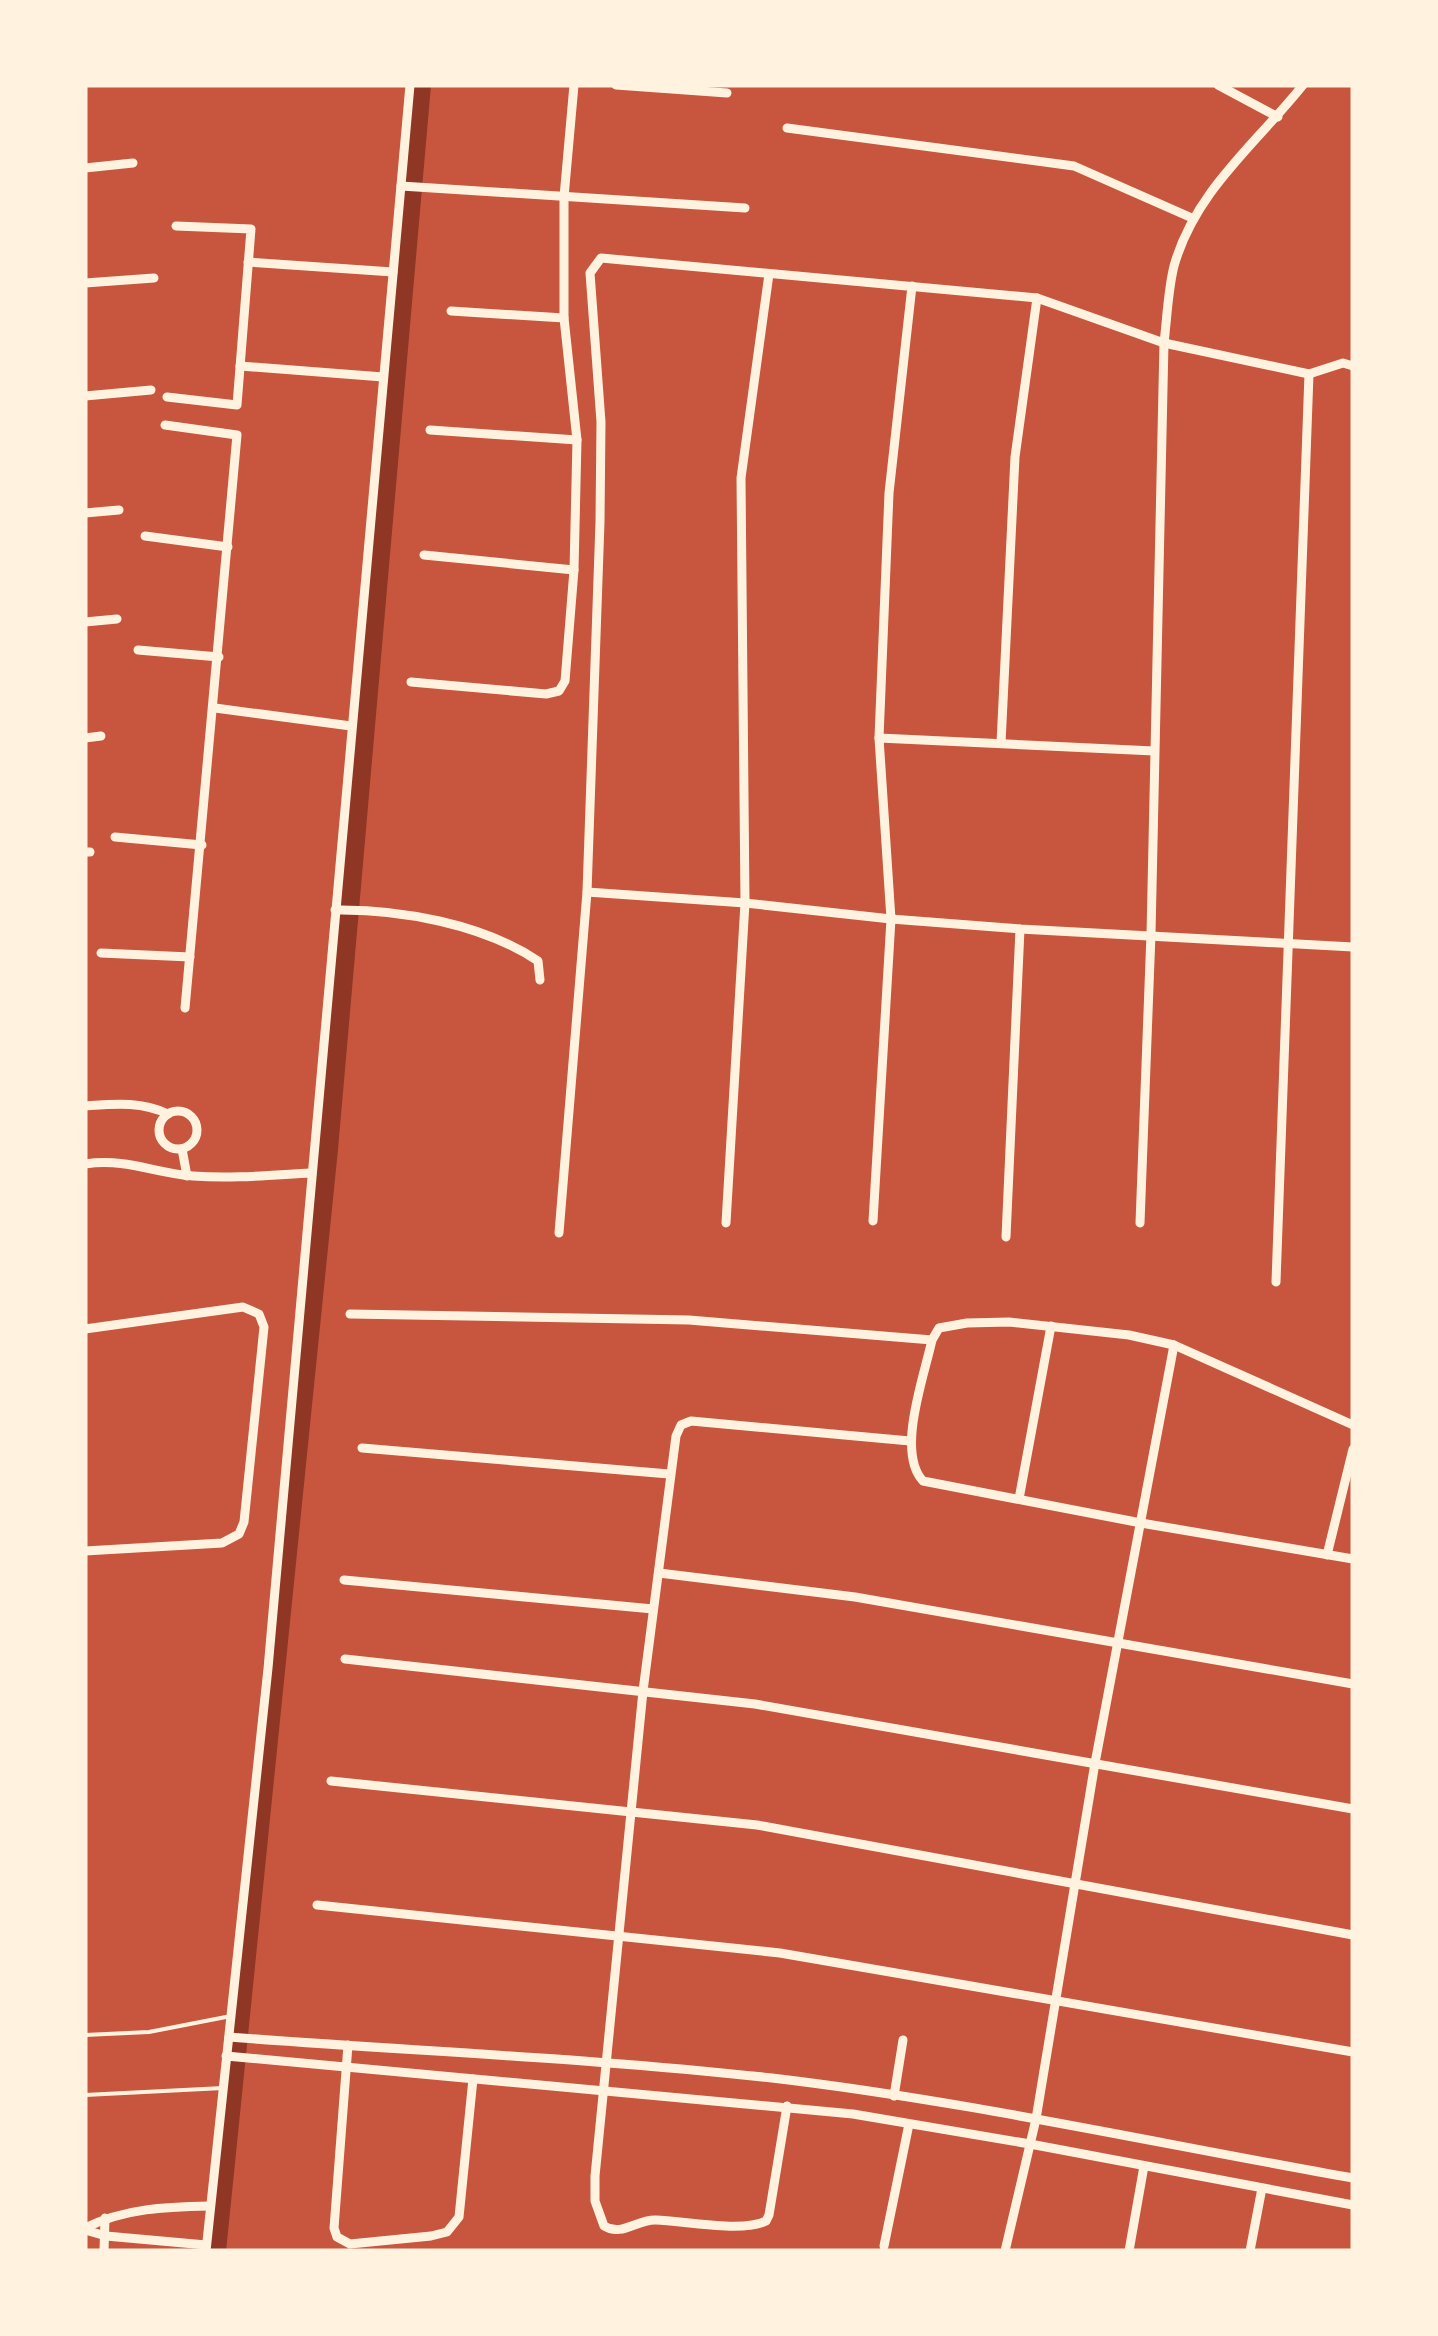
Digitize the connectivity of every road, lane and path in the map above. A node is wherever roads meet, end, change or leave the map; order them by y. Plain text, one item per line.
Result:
1 (410, 85) edge
2 (574, 85) edge
3 (616, 85) edge
4 (1218, 85) edge
5 (1303, 85) edge
6 (727, 93) dead end
7 (1278, 117) junction
8 (786, 128) dead end
9 (133, 163) dead end
10 (85, 168) edge
11 (400, 186) junction
12 (564, 197) junction
13 (745, 208) dead end
14 (1192, 218) junction
15 (176, 226) dead end
16 (248, 262) junction
17 (393, 272) junction
18 (769, 274) junction
19 (154, 278) dead end
20 (85, 283) edge
21 (912, 286) junction
22 (1037, 298) junction
23 (451, 311) dead end
24 (564, 318) junction
25 (1164, 343) junction
26 (240, 366) junction
27 (1353, 366) edge
28 (1309, 374) junction
29 (383, 377) junction
30 (150, 390) dead end
31 (85, 396) edge
32 (167, 397) dead end
33 (165, 425) dead end
34 (430, 430) dead end
35 (578, 440) junction
36 (119, 510) dead end
37 (85, 513) edge
38 (145, 536) dead end
39 (228, 547) junction
40 (424, 555) dead end
41 (574, 570) junction
42 (117, 619) dead end
43 (85, 622) edge
44 (138, 650) dead end
45 (219, 657) junction
46 (411, 682) dead end
47 (215, 708) junction
48 (351, 726) junction
49 (101, 736) dead end
50 (85, 738) edge
51 (878, 738) junction
52 (1001, 743) junction
53 (1154, 751) junction
54 (115, 838) dead end
55 (202, 846) junction
56 (587, 892) junction
57 (745, 903) junction
58 (334, 910) junction
59 (891, 920) junction
60 (1020, 929) junction
61 (1151, 934) junction
62 (1287, 942) junction
63 (1353, 947) edge
64 (101, 953) dead end
65 (190, 957) junction
66 (540, 980) dead end
67 (185, 1008) dead end
68 (85, 1106) edge
69 (168, 1114) junction
70 (182, 1148) junction
71 (85, 1164) edge
72 (310, 1174) junction
73 (187, 1176) junction
74 (873, 1221) dead end
75 (726, 1223) dead end
76 (1140, 1223) dead end
77 (559, 1233) dead end
78 (1006, 1237) dead end
79 (1276, 1282) dead end
80 (350, 1314) dead end
81 (1051, 1326) junction
82 (85, 1330) edge
83 (932, 1340) junction
84 (1174, 1345) junction
85 (1353, 1425) edge
86 (910, 1441) junction
87 (362, 1448) dead end
88 (1353, 1449) edge
89 (670, 1474) junction
90 (1019, 1500) junction
91 (1141, 1523) junction
92 (85, 1551) edge
93 (1327, 1555) junction
94 (1353, 1559) edge
95 (659, 1573) junction
96 (344, 1580) dead end
97 (652, 1609) junction
98 (1118, 1644) junction
99 (345, 1660) dead end
100 (1353, 1684) edge
101 (642, 1691) junction
102 (1095, 1763) junction
103 (331, 1781) dead end
104 (1353, 1809) edge
105 (631, 1813) junction
106 (1076, 1881) junction
107 (317, 1905) dead end
108 (1353, 1935) edge
109 (619, 1936) junction
110 (1057, 1999) junction
111 (231, 2016) junction
112 (85, 2035) edge
113 (229, 2038) junction
114 (903, 2040) dead end
115 (348, 2045) junction
116 (1353, 2052) edge
117 (226, 2056) junction
118 (608, 2063) junction
119 (346, 2069) junction
120 (473, 2079) junction
121 (223, 2088) junction
122 (605, 2090) junction
123 (85, 2094) edge
124 (894, 2096) junction
125 (787, 2106) junction
126 (1036, 2120) junction
127 (908, 2124) junction
128 (1030, 2144) junction
129 (1202, 2152) junction
130 (1144, 2166) junction
131 (1197, 2176) junction
132 (1353, 2178) edge
133 (1262, 2188) junction
134 (1353, 2205) edge
135 (210, 2206) junction
136 (105, 2218) junction
137 (85, 2228) edge
138 (106, 2236) junction
139 (884, 2246) dead end
140 (206, 2248) edge
141 (104, 2251) edge
142 (1005, 2251) edge
143 (1129, 2251) edge
144 (1250, 2251) edge

1 - 11 street
2 - 12 street
3 - 6 street
4 - 7 street
5 - 7 street
7 - 14 street
8 - 14 street
9 - 10 street
11 - 12 street
11 - 17 street
12 - 13 street
12 - 24 street
14 - 25 street
15 - 16 street
16 - 17 street
16 - 26 street
17 - 29 street
18 - 21 street
18 - 56 street
18 - 57 street
19 - 20 street
21 - 22 street
21 - 51 street
22 - 25 street
22 - 52 street
23 - 24 street
24 - 35 street
25 - 28 street
25 - 53 street
26 - 29 street
26 - 32 street
27 - 28 street
28 - 62 street
29 - 48 street
30 - 31 street
33 - 39 street
34 - 35 street
35 - 41 street
36 - 37 street
38 - 39 street
39 - 45 street
40 - 41 street
41 - 46 street
42 - 43 street
44 - 45 street
45 - 47 street
47 - 48 street
47 - 55 street
48 - 58 street
49 - 50 street
51 - 52 street
51 - 59 street
52 - 53 street
53 - 61 street
54 - 55 street
55 - 65 street
56 - 57 street
56 - 77 street
57 - 59 street
57 - 75 street
58 - 66 street
58 - 72 street
59 - 60 street
59 - 74 street
60 - 61 street
60 - 78 street
61 - 62 street
61 - 76 street
62 - 63 street
62 - 79 street
64 - 65 street
65 - 67 street
68 - 69 street
69 - 70 street
69 - 70 street
70 - 73 street
71 - 73 street
72 - 73 street
72 - 111 street
80 - 83 street
81 - 83 street
81 - 84 street
81 - 90 street
82 - 92 street
83 - 86 street
84 - 85 street
84 - 91 street
86 - 89 street
86 - 90 street
87 - 89 street
88 - 93 street
89 - 95 street
90 - 91 street
91 - 93 street
91 - 98 street
93 - 94 street
95 - 97 street
95 - 98 street
96 - 97 street
97 - 101 street
98 - 100 street
98 - 102 street
99 - 101 street
101 - 102 street
101 - 105 street
102 - 104 street
102 - 106 street
103 - 105 street
105 - 106 street
105 - 109 street
106 - 108 street
106 - 110 street
107 - 109 street
109 - 110 street
109 - 118 street
110 - 116 street
110 - 126 street
111 - 112 lane
111 - 113 street
113 - 115 street
113 - 117 street
114 - 124 street
115 - 118 street
115 - 119 street
117 - 119 street
117 - 121 street
118 - 122 street
118 - 124 street
119 - 120 street
119 - 120 street
120 - 122 street
121 - 123 lane
121 - 135 street
122 - 125 street
122 - 125 street
124 - 126 street
125 - 127 street
126 - 128 street
126 - 129 street
127 - 128 street
127 - 139 street
128 - 130 street
128 - 142 street
129 - 131 street
129 - 132 street
130 - 131 street
130 - 143 street
131 - 133 street
133 - 134 street
133 - 144 street
135 - 136 street
135 - 140 street
136 - 137 street
136 - 138 street
137 - 138 street
138 - 140 street
138 - 141 street

